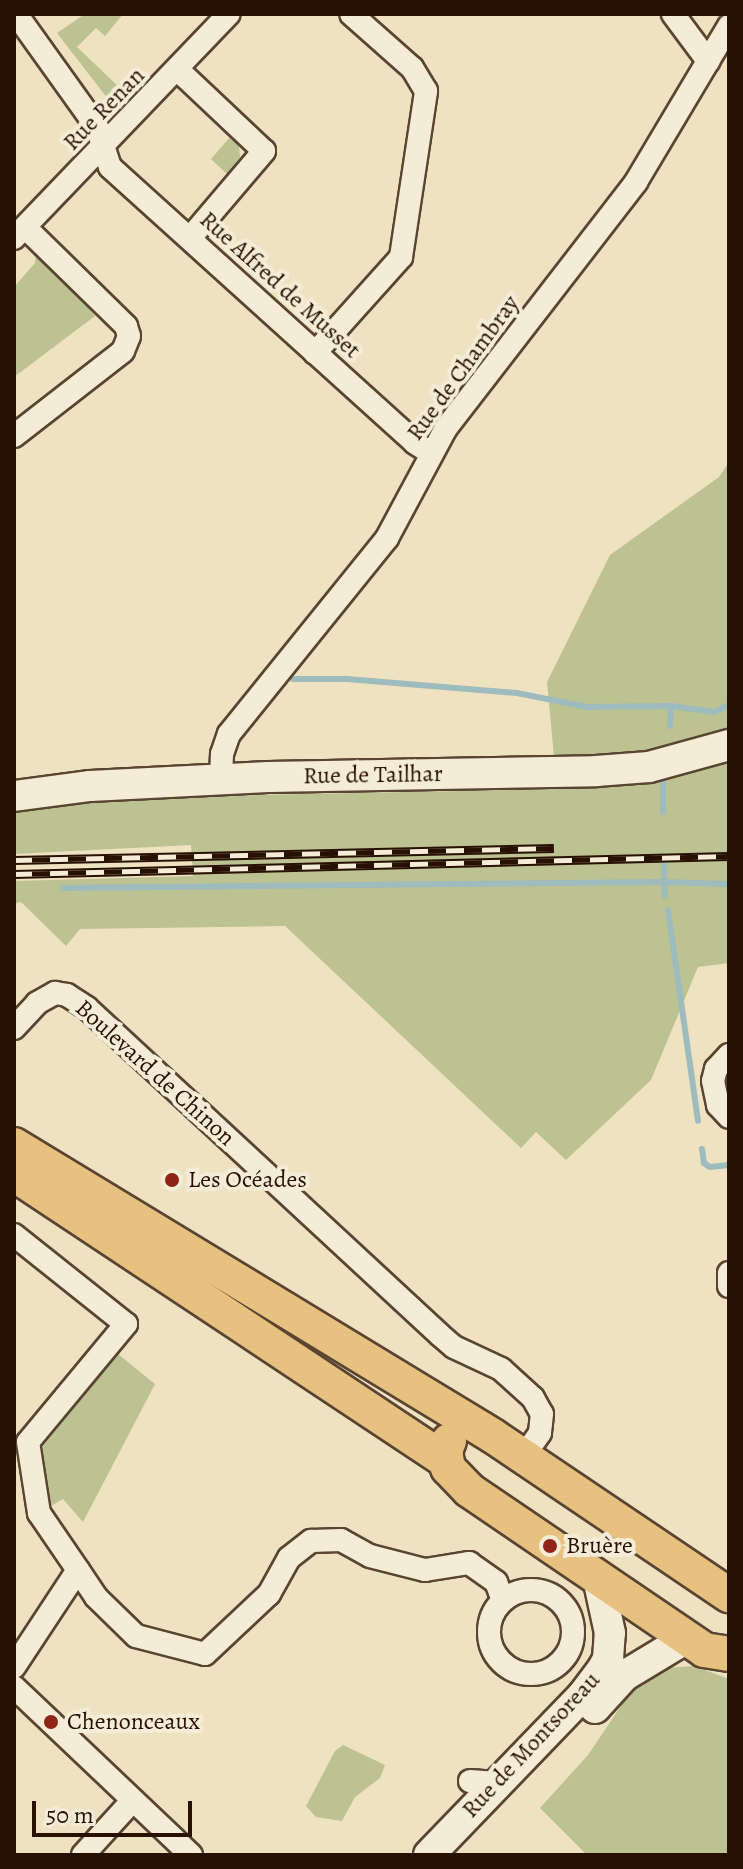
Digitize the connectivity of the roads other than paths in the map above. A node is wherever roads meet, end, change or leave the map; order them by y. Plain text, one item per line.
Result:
1 (16, 14) edge
2 (229, 14) edge
3 (351, 14) edge
4 (673, 14) edge
5 (729, 26) edge
6 (33, 39) junction
7 (14, 53) edge
8 (708, 61) junction
9 (178, 70) junction
10 (103, 148) junction
11 (19, 233) edge
12 (190, 238) junction
13 (315, 353) junction
14 (14, 436) edge
15 (431, 453) junction
16 (729, 745) edge
17 (221, 781) junction
18 (14, 796) edge
19 (14, 1028) edge
20 (729, 1055) edge
21 (729, 1117) edge
22 (14, 1145) edge
23 (14, 1174) edge
24 (14, 1235) edge
25 (729, 1273) edge
26 (729, 1286) edge
27 (478, 1429) junction
28 (523, 1457) junction
29 (445, 1460) junction
30 (78, 1570) junction
31 (598, 1578) junction
32 (729, 1595) edge
33 (503, 1600) dead end
34 (687, 1638) junction
35 (728, 1654) edge
36 (14, 1667) edge
37 (14, 1687) edge
38 (133, 1800) junction
39 (83, 1855) edge
40 (191, 1855) edge
41 (429, 1855) edge
42 (456, 1855) edge

1 - 6 street, Rue Alfred de Musset
2 - 9 street, Rue Renan
3 - 13 street
4 - 8 street
5 - 8 street, Rue de Chambray
6 - 7 street
6 - 10 street, Rue Alfred de Musset
8 - 15 street, Rue de Chambray
9 - 10 street, Rue Renan
9 - 12 street
10 - 11 street, Rue Renan
10 - 12 street, Rue Alfred de Musset
11 - 14 street
12 - 13 street, Rue Alfred de Musset
13 - 15 street, Rue Alfred de Musset
15 - 17 street, Rue de Chambray
16 - 17 street, Rue de Tailhar
17 - 18 street, Rue de Tailhar
19 - 28 street, Boulevard de Chinon
20 - 21 street
22 - 27 main road
23 - 29 main road
24 - 30 street
25 - 26 street
27 - 28 main road
27 - 29 main road
28 - 32 main road
29 - 31 main road
30 - 33 street
30 - 36 street
31 - 34 main road
31 - 41 street, Rue de Montsoreau
34 - 35 main road
34 - 42 street, Rue de Montsoreau
37 - 38 street
38 - 39 street
38 - 40 street

